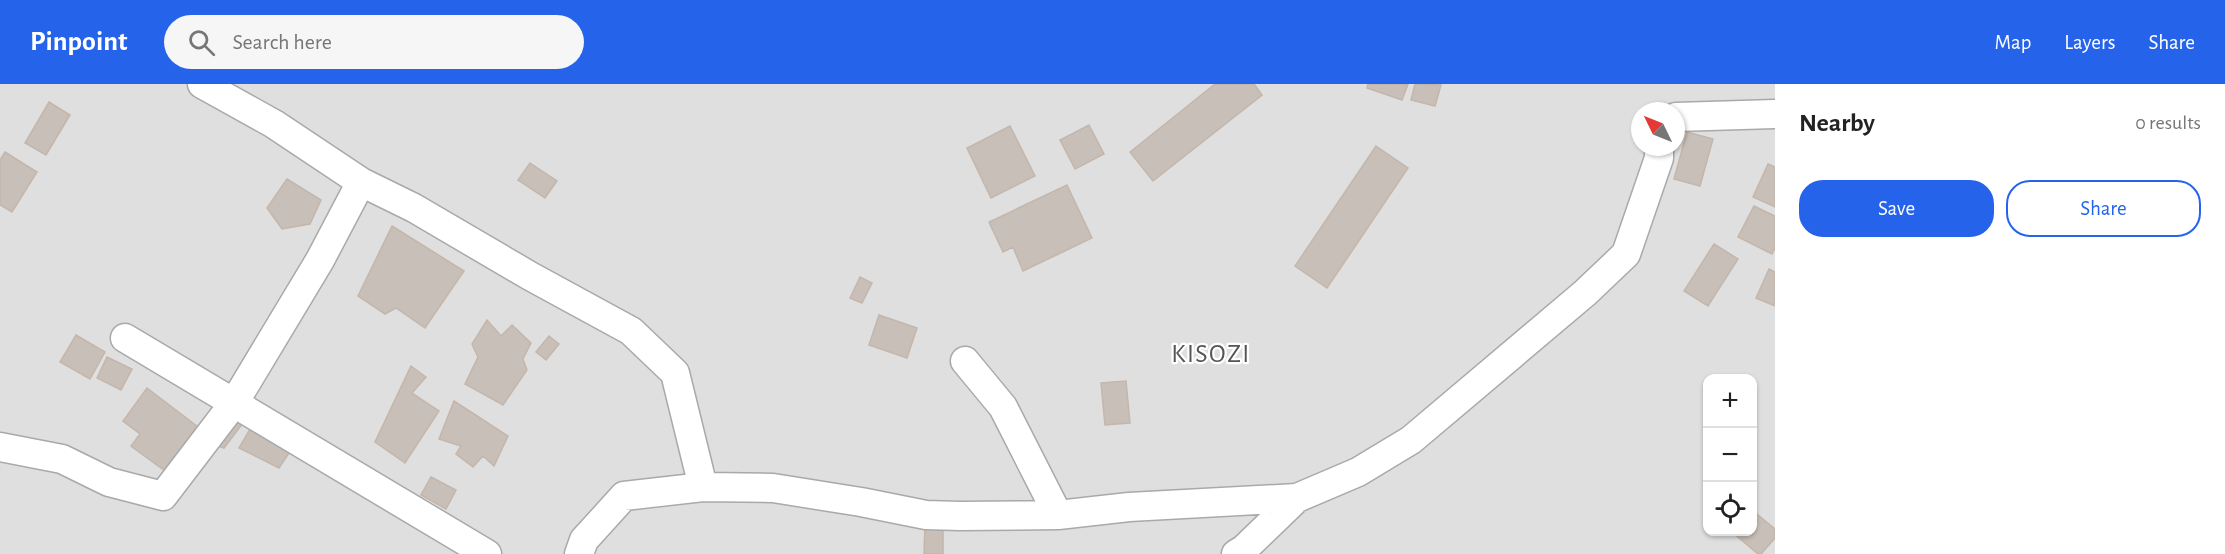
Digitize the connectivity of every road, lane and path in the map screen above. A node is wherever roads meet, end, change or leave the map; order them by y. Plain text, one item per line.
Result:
1 (202, 84) edge
2 (1775, 114) edge
3 (1685, 117) edge
4 (1659, 156) edge
5 (361, 182) junction
6 (125, 338) dead end
7 (965, 361) dead end
8 (234, 404) junction
9 (0, 447) edge
10 (704, 488) junction
11 (1297, 498) junction
12 (1058, 515) junction
13 (1243, 552) edge
14 (487, 554) edge
15 (579, 554) edge

1 - 5 street
2 - 3 street
4 - 11 street
5 - 8 street
5 - 10 street
6 - 8 street
7 - 12 street
8 - 9 street
8 - 14 street
10 - 12 street
10 - 15 street
11 - 12 street
11 - 13 street

